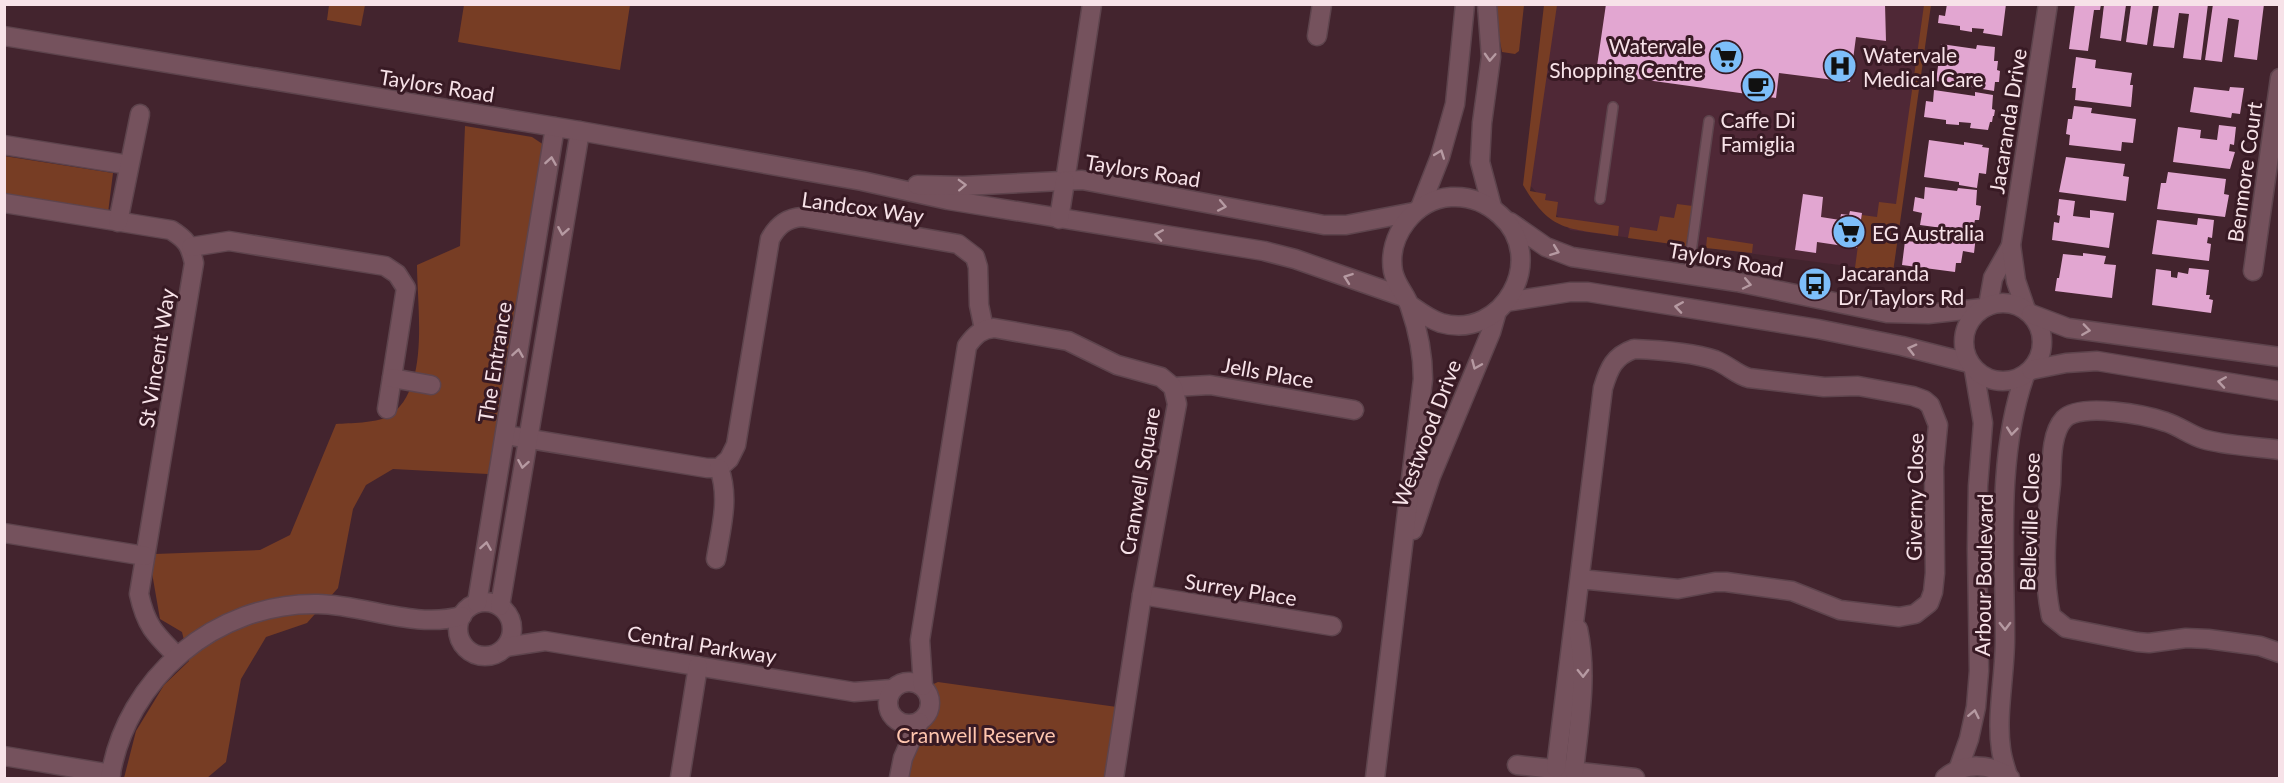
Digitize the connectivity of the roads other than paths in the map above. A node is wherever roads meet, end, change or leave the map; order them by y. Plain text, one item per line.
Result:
1 (1092, 4) edge
2 (1322, 4) edge
3 (1465, 4) edge
4 (1487, 4) edge
5 (2048, 4) edge
6 (4, 36) edge
7 (1317, 36) dead end
8 (2280, 78) edge
9 (1613, 107) dead end
10 (140, 114) dead end
11 (1709, 121) dead end
12 (555, 127) junction
13 (580, 131) junction
14 (4, 145) edge
15 (129, 165) junction
16 (862, 181) junction
17 (1065, 181) junction
18 (1600, 199) dead end
19 (5, 204) edge
20 (1492, 207) junction
21 (1417, 210) junction
22 (1059, 219) junction
23 (1506, 220) junction
24 (118, 222) junction
25 (2011, 245) junction
26 (191, 247) junction
27 (2253, 271) dead end
28 (1688, 274) junction
29 (1407, 301) junction
30 (1501, 306) junction
31 (1985, 307) junction
32 (2028, 312) junction
33 (984, 329) junction
34 (2280, 357) edge
35 (1971, 366) junction
36 (2028, 372) junction
37 (392, 378) junction
38 (431, 385) dead end
39 (1173, 387) junction
40 (2280, 391) edge
41 (387, 409) dead end
42 (1354, 410) dead end
43 (505, 435) junction
44 (528, 438) junction
45 (2280, 450) edge
46 (719, 468) junction
47 (4, 533) edge
48 (146, 556) junction
49 (716, 559) dead end
50 (1400, 572) junction
51 (1580, 579) junction
52 (1142, 595) junction
53 (477, 603) junction
54 (500, 606) junction
55 (462, 616) junction
56 (431, 621) junction
57 (512, 622) junction
58 (1332, 626) dead end
59 (459, 637) junction
60 (920, 640) junction
61 (542, 641) junction
62 (506, 647) junction
63 (2280, 653) edge
64 (177, 656) junction
65 (698, 666) junction
66 (897, 686) junction
67 (922, 686) junction
68 (854, 692) junction
69 (893, 716) junction
70 (918, 722) junction
71 (4, 756) edge
72 (903, 758) junction
73 (1517, 765) dead end
74 (1565, 769) junction
75 (1952, 774) edge
76 (110, 776) edge
77 (2009, 777) edge
78 (680, 778) edge
79 (899, 778) edge
80 (1114, 778) edge
81 (1375, 778) edge
82 (1635, 778) edge

1 - 17 street
2 - 7 street
21 -> 3 street
4 -> 20 street
5 - 25 street, Jacaranda Drive
6 - 12 street, Taylors Road
8 - 27 street, Benmore Court
9 - 18 lane
10 - 15 street
11 - 28 lane
12 - 13 street, Taylors Road
43 -> 12 street, The Entrance
13 - 16 street, Taylors Road
13 -> 44 street
14 - 15 street
15 - 24 street
16 -> 17 street, Taylors Road
16 - 22 street, Taylors Road
17 -> 21 street, Taylors Road
17 - 22 street
19 - 24 street
20 - 21 street
20 - 23 street
21 - 29 street
29 -> 22 street, Taylors Road
23 -> 28 street, Taylors Road
23 - 30 street
24 - 26 street
25 - 31 street, Jacaranda Drive
25 - 32 street, Jacaranda Drive
26 - 37 street
26 - 48 street, St Vincent Way
28 -> 31 street, Taylors Road
29 - 30 street
29 - 50 street, Westwood Drive
35 -> 30 street
30 -> 50 street, Westwood Drive
31 - 32 street
31 - 35 street
32 -> 34 street
32 - 36 street
33 - 39 street, Cranwell Square
33 - 46 street, Landcox Way
33 - 60 street
35 - 36 street
75 -> 35 street, Arbour Boulevard
40 -> 36 street
36 -> 77 street, Arbour Boulevard
37 - 38 street
37 - 41 street
39 - 42 street, Jells Place
39 - 52 street, Cranwell Square
43 - 44 street
53 -> 43 street, The Entrance
44 - 46 street
44 -> 54 street
45 - 63 street, Belleville Close
46 - 49 street
47 - 48 street
48 - 64 street, St Vincent Way
50 - 81 street, Westwood Drive
51 - 51 street, Giverny Close
51 - 74 street, Giverny Close
52 - 58 street, Surrey Place
52 - 80 street, Cranwell Square
53 - 54 street
53 - 55 street
54 - 57 street
55 - 56 street
55 - 59 street
56 - 59 street
56 - 64 street
57 - 61 street, Central Parkway
57 - 62 street
59 - 62 street
60 - 66 street
60 - 67 street
61 - 62 street, Central Parkway
61 - 65 street, Central Parkway
64 - 76 street
65 - 68 street, Central Parkway
65 - 78 street
66 - 67 street
66 - 68 street, Central Parkway
66 - 69 street
67 - 70 street
68 - 69 street, Central Parkway
69 - 70 street
69 - 72 street
70 - 72 street
71 - 76 street
72 - 79 street
73 - 74 street
74 - 82 street
75 - 77 street

